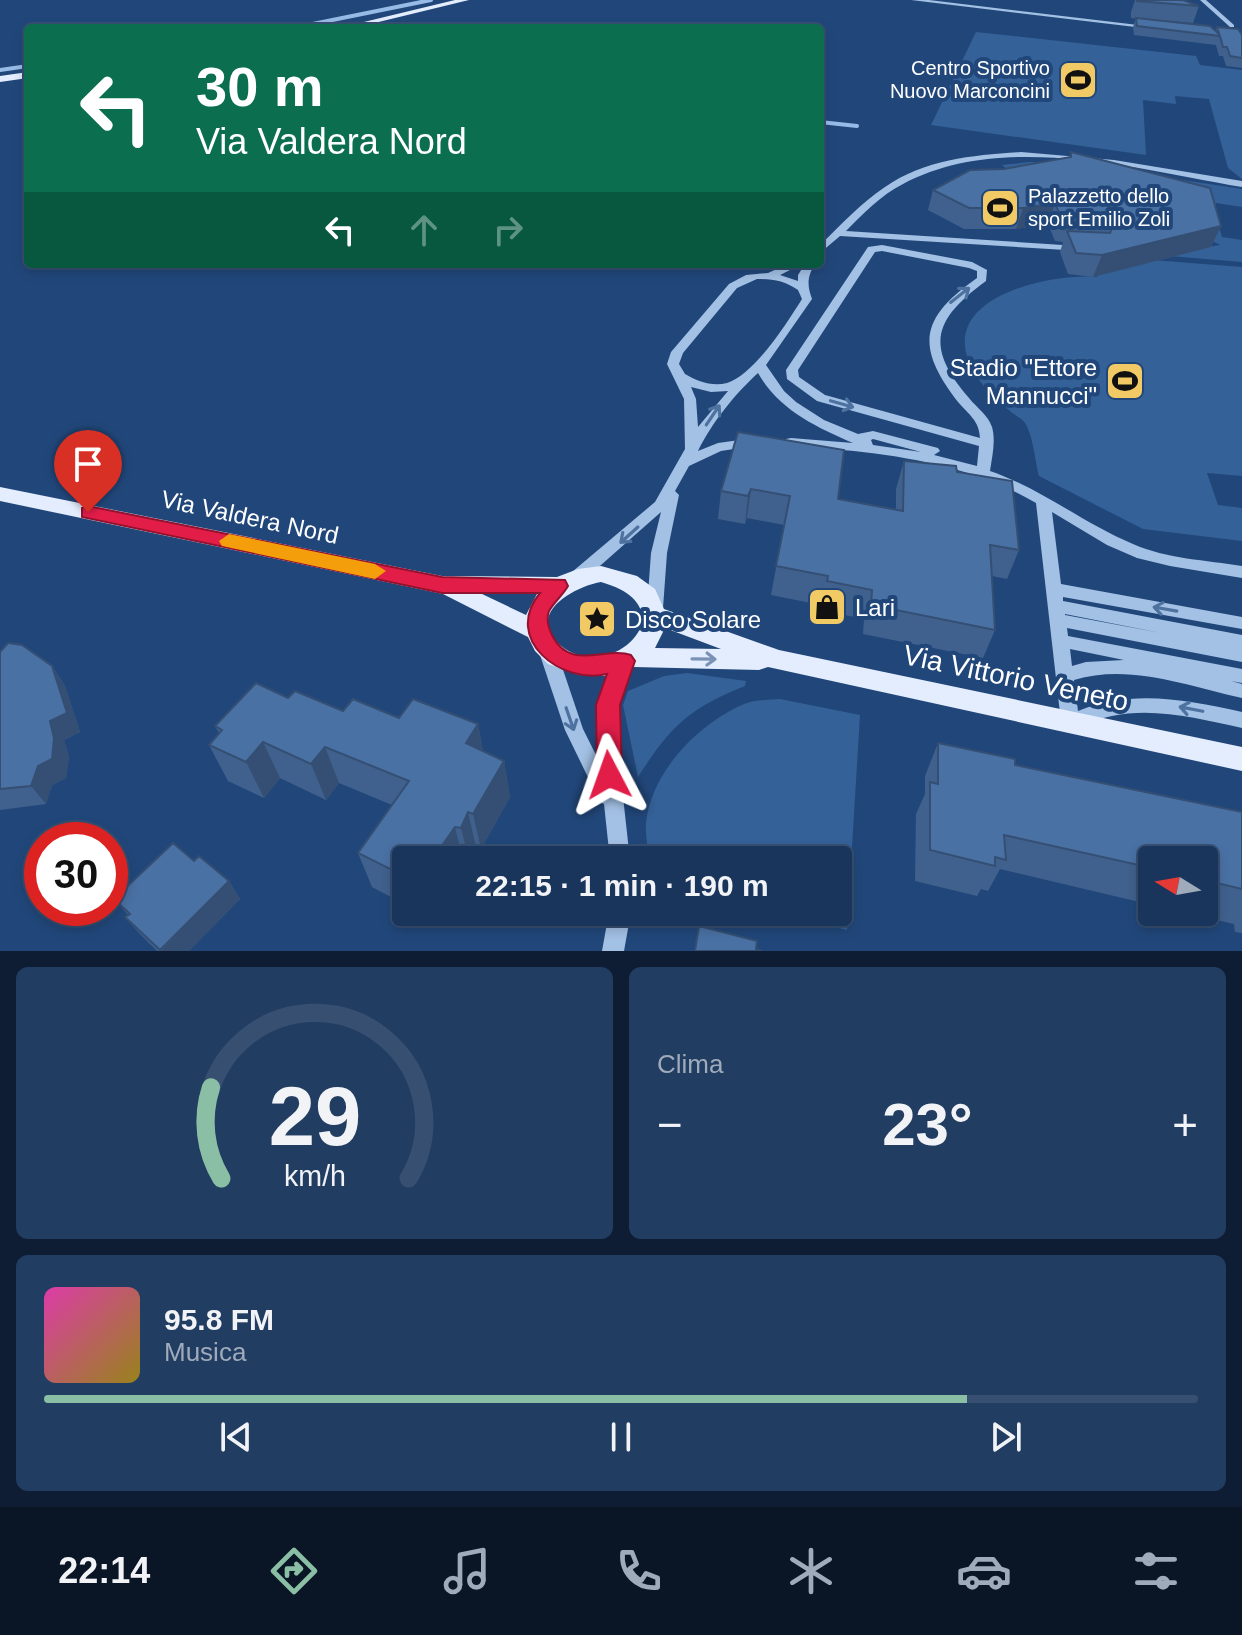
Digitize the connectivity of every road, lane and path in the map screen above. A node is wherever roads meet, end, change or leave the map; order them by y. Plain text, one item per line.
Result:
1 (465, 0) edge
2 (914, 0) edge
3 (1203, 0) edge
4 (360, 24) edge
5 (1242, 24) edge
6 (1165, 28) edge
7 (1235, 31) junction
8 (1224, 33) edge
9 (24, 76) edge
10 (0, 79) edge
11 (1242, 184) edge
12 (840, 233) junction
13 (970, 241) junction
14 (824, 247) edge
15 (1084, 249) edge
16 (972, 265) junction
17 (784, 268) edge
18 (807, 268) edge
19 (758, 276) junction
20 (803, 288) junction
21 (760, 365) junction
22 (680, 377) junction
23 (739, 385) junction
24 (856, 439) junction
25 (986, 444) junction
26 (883, 449) junction
27 (690, 456) junction
28 (983, 473) junction
29 (674, 487) junction
30 (0, 494) edge
31 (1043, 500) junction
32 (1242, 572) edge
33 (568, 581) junction
34 (442, 585) junction
35 (1056, 605) junction
36 (655, 614) junction
37 (1242, 623) edge
38 (542, 638) junction
39 (1061, 641) junction
40 (1242, 642) edge
41 (1242, 655) edge
42 (627, 659) junction
43 (777, 660) junction
44 (1065, 675) junction
45 (1242, 676) edge
46 (1242, 691) edge
47 (1242, 720) edge
48 (1070, 722) junction
49 (1242, 759) edge
50 (612, 804) junction
51 (618, 846) edge
52 (617, 926) edge
53 (613, 951) edge

1 - 4 main road
2 - 6 street
3 - 7 street
5 - 7 street
7 - 8 street
9 - 10 main road
11 - 12 street
12 - 13 street
12 - 14 street
13 - 15 street
13 - 16 street
25 -> 16 street
16 -> 25 street
17 - 19 street
18 - 20 street
19 - 20 street
19 - 22 street
20 - 21 street
21 - 23 street
21 - 24 street
22 - 23 street
22 - 27 street
27 -> 23 street
24 - 26 street
24 - 28 street
25 - 28 street
26 - 27 street
26 - 28 street
27 - 29 street
28 - 31 street
29 -> 33 street
29 - 36 street
30 - 34 main road, Via Valdera Nord
31 - 32 street
31 - 35 street
33 - 34 main road, Via Valdera Nord
33 - 36 main road, Via Valdera Nord
33 - 38 main road
34 - 38 main road, Via Valdera Nord
37 -> 35 street
35 - 39 street
35 - 40 street
35 - 41 street
36 - 42 main road
36 - 43 main road, Via Vittorio Veneto
38 - 42 main road, Via Valdera Nord
38 -> 50 street
39 - 44 street
39 - 45 street
42 -> 43 main road, Via Vittorio Veneto
42 - 50 street
43 - 48 main road, Via Vittorio Veneto
44 - 46 street
44 - 48 street
47 -> 48 street
48 - 49 main road, Via Vittorio Veneto
50 - 51 street
52 - 53 street

